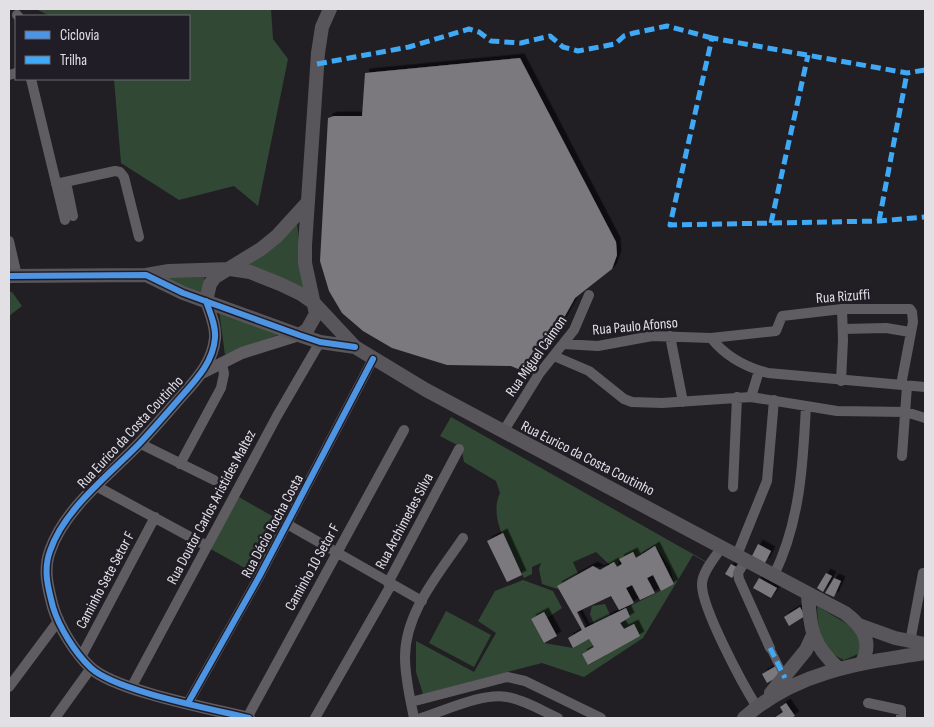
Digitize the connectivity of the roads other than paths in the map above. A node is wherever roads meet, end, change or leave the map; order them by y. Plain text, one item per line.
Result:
1 (330, 9) edge
2 (31, 80) edge
3 (61, 183) junction
4 (308, 202) junction
5 (69, 218) dead end
6 (139, 237) dead end
7 (9, 241) edge
8 (224, 270) junction
9 (146, 275) junction
10 (13, 276) edge
11 (589, 295) dead end
12 (206, 301) junction
13 (314, 303) junction
14 (842, 309) junction
15 (843, 329) junction
16 (910, 332) junction
17 (299, 336) junction
18 (670, 336) junction
19 (711, 338) junction
20 (320, 342) junction
21 (563, 344) junction
22 (355, 347) junction
23 (554, 356) junction
24 (373, 359) junction
25 (222, 363) junction
26 (759, 371) junction
27 (202, 373) junction
28 (841, 381) junction
29 (904, 385) junction
30 (925, 387) edge
31 (737, 397) junction
32 (751, 397) junction
33 (774, 400) junction
34 (683, 402) junction
35 (806, 406) junction
36 (906, 412) junction
37 (925, 418) edge
38 (404, 430) dead end
39 (503, 432) junction
40 (139, 443) junction
41 (459, 449) dead end
42 (902, 456) dead end
43 (180, 464) junction
44 (214, 480) dead end
45 (96, 486) junction
46 (733, 488) dead end
47 (155, 517) junction
48 (287, 524) junction
49 (463, 538) dead end
50 (207, 546) junction
51 (722, 547) junction
52 (338, 552) junction
53 (742, 558) junction
54 (923, 573) dead end
55 (774, 575) junction
56 (390, 584) junction
57 (808, 594) junction
58 (422, 601) junction
59 (59, 620) junction
60 (859, 625) junction
61 (813, 635) junction
62 (910, 642) junction
63 (925, 644) edge
64 (770, 648) joint
65 (925, 653) edge
66 (81, 657) junction
67 (860, 664) junction
68 (91, 668) junction
69 (839, 670) junction
70 (784, 678) junction
71 (9, 687) edge
72 (131, 688) junction
73 (411, 702) junction
74 (188, 703) junction
75 (761, 703) junction
76 (868, 704) dead end
77 (55, 718) edge
78 (248, 718) edge
79 (315, 718) edge
80 (414, 718) edge
81 (421, 718) edge
82 (558, 718) edge
83 (601, 718) edge
84 (744, 718) edge
85 (901, 718) edge

1 - 4 main road
2 - 3 street
3 - 5 street
3 - 6 street
4 - 8 main road
4 - 13 main road
7 - 10 street
8 - 9 main road, Rua Eurico da Costa Coutinho
8 - 12 main road
8 - 13 main road, Rua Eurico da Costa Coutinho
9 - 10 main road, Rua Eurico da Costa Coutinho
9 - 12 main road
11 - 21 street, Rua Miguel Caimon
12 - 17 main road
12 - 27 street, Rua Eurico da Costa Coutinho
13 - 17 main road
13 - 22 main road, Rua Eurico da Costa Coutinho
14 - 15 street
14 - 16 street, Rua Rizuffi
14 - 19 street, Rua Rizuffi
15 - 16 street
15 - 28 street
16 - 29 street, Rua Rizuffi
17 - 20 main road, Rua Eurico da Costa Coutinho
17 - 25 street, Rua Eurico da Costa Coutinho
18 - 19 street, Rua Paulo Afonso
18 - 21 street, Rua Paulo Afonso
18 - 34 street
19 - 26 street
20 - 22 main road, Rua Eurico da Costa Coutinho
20 - 50 street, Rua Doutor Carlos Aristides Maltez
21 - 23 street, Rua Miguel Caimon
22 - 24 main road, Rua Eurico da Costa Coutinho
23 - 34 street
23 - 39 street, Rua Miguel Caimon
24 - 39 main road, Rua Eurico da Costa Coutinho
24 - 48 street, Rua Décio Rocha Costa
25 - 27 street, Rua Eurico da Costa Coutinho
25 - 43 street
26 - 28 street
26 - 32 street
27 - 40 street, Rua Eurico da Costa Coutinho
28 - 29 street
29 - 30 street
29 - 36 street, Rua Rizuffi
31 - 32 street
31 - 34 street
31 - 46 street
32 - 33 street
33 - 35 street
33 - 53 street
35 - 36 street
35 - 55 street
36 - 37 street
36 - 42 street, Rua Rizuffi
38 - 52 street, Caminho 10 Setor F
39 - 51 main road, Rua Eurico da Costa Coutinho
40 - 43 street
40 - 45 street, Rua Eurico da Costa Coutinho
41 - 56 street, Rua Archimedes Silva
43 - 44 street
45 - 47 street
45 - 59 street, Rua Eurico da Costa Coutinho
47 - 50 street
47 - 66 street, Caminho Sete Setor F
48 - 52 street, Rua Archimedes Silva
48 - 74 street, Rua Décio Rocha Costa
49 - 58 street
50 - 72 street, Rua Doutor Carlos Aristides Maltez
51 - 53 main road, Rua Eurico da Costa Coutinho
51 - 75 street
52 - 56 street, Rua Archimedes Silva
52 - 78 street, Caminho 10 Setor F
53 - 55 main road, Rua Eurico da Costa Coutinho
53 - 64 street
54 - 62 street
55 - 57 main road, Rua Eurico da Costa Coutinho
56 - 58 street
56 - 79 street, Rua Archimedes Silva
57 - 60 main road, Rua Eurico da Costa Coutinho
57 - 61 main road
58 - 73 street
59 - 66 street, Rua Eurico da Costa Coutinho
59 - 71 street
60 - 62 main road
60 - 67 main road
61 - 69 main road
61 - 70 main road
62 - 63 main road
64 - 70 street
65 - 67 main road
66 - 68 street, Rua Eurico da Costa Coutinho
67 - 69 main road
68 - 72 street, Rua Eurico da Costa Coutinho
68 - 77 street
69 - 75 main road
70 - 75 main road
72 - 74 street, Rua Eurico da Costa Coutinho
73 - 80 street
73 - 83 street
74 - 78 street, Rua Eurico da Costa Coutinho
75 - 84 main road
76 - 85 street
81 - 82 street

